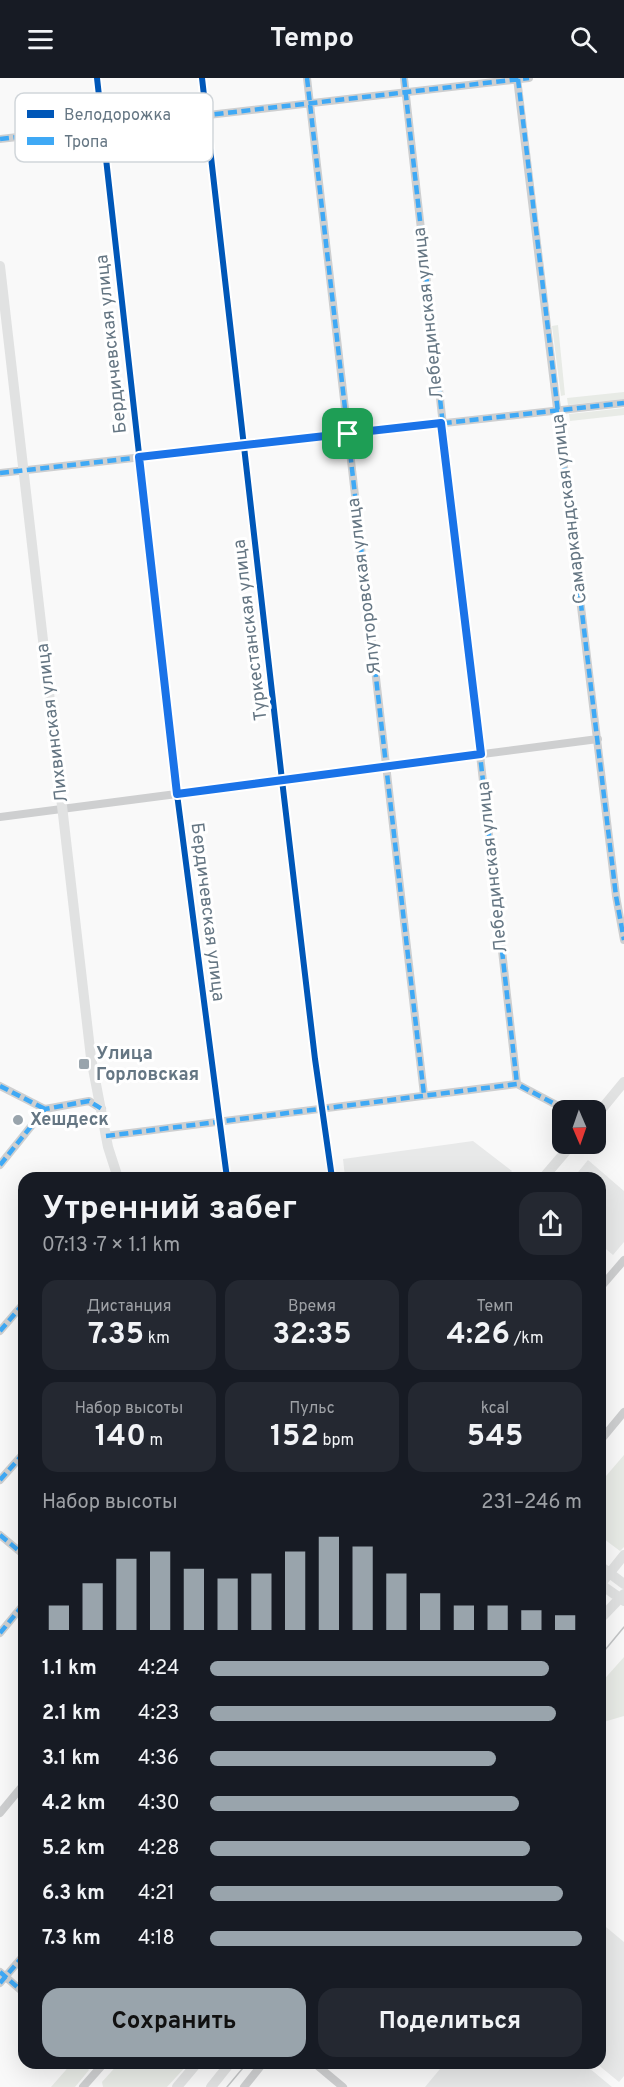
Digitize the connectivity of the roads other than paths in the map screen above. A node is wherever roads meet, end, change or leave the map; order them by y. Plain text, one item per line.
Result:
1 (97, 78) edge
2 (202, 78) edge
3 (307, 78) edge
4 (404, 78) edge
5 (529, 78) edge
6 (518, 79) edge
7 (405, 92) junction
8 (99, 93) edge
9 (204, 93) edge
10 (310, 103) junction
11 (213, 115) edge
12 (15, 137) edge
13 (0, 139) edge
14 (106, 162) edge
15 (211, 162) edge
16 (0, 266) edge
17 (624, 404) edge
18 (558, 410) junction
19 (441, 423) junction
20 (348, 434) junction
21 (245, 446) junction
22 (139, 457) junction
23 (23, 470) junction
24 (0, 472) edge
25 (598, 739) junction
26 (481, 754) junction
27 (386, 767) junction
28 (282, 780) junction
29 (177, 794) junction
30 (63, 809) junction
31 (0, 817) edge
32 (624, 940) edge
33 (517, 1084) junction
34 (0, 1086) edge
35 (620, 1086) edge
36 (424, 1095) junction
37 (552, 1103) edge
38 (606, 1104) edge
39 (45, 1109) junction
40 (102, 1109) junction
41 (324, 1110) junction
42 (219, 1123) junction
43 (106, 1136) junction
44 (564, 1154) edge
45 (0, 1165) edge
46 (116, 1172) edge
47 (226, 1172) edge
48 (331, 1172) edge
49 (548, 1172) edge
50 (624, 1260) edge
51 (606, 1281) edge
52 (18, 1310) edge
53 (0, 1331) edge
54 (624, 1412) edge
55 (606, 1433) edge
56 (18, 1460) edge
57 (0, 1480) edge
58 (0, 1535) edge
59 (18, 1550) edge
60 (624, 1555) edge
61 (606, 1570) edge
62 (610, 1573) junction
63 (606, 1578) edge
64 (624, 1584) edge
65 (606, 1588) edge
66 (623, 1598) edge
67 (18, 1611) edge
68 (606, 1614) edge
69 (0, 1633) edge
70 (18, 1791) edge
71 (0, 1813) edge
72 (18, 1961) edge
73 (2, 1977) edge
74 (18, 1989) edge
75 (99, 2069) edge
76 (192, 2069) edge
77 (225, 2069) edge
78 (258, 2069) edge
79 (321, 2069) edge
80 (83, 2087) edge
81 (177, 2087) edge
82 (211, 2087) edge
83 (244, 2087) edge
84 (343, 2087) edge

1 - 8 street, Бердичевская улица
2 - 9 street, Туркестанская улица
3 - 10 street, Ялуторовская улица
4 - 7 street, Лебединская улица
5 - 6 street
6 - 7 street
6 - 18 street, Самаркандская улица
7 - 10 street
7 - 19 street, Лебединская улица
10 - 11 street
10 - 20 street, Ялуторовская улица
12 - 13 street
14 - 22 street, Бердичевская улица
15 - 21 street, Туркестанская улица
16 - 23 main road, Лихвинская улица
17 - 18 street
18 - 19 street
18 - 25 street, Самаркандская улица
19 - 20 street
19 - 26 street, Лебединская улица
20 - 21 street
20 - 27 street, Ялуторовская улица
21 - 22 street
21 - 28 street, Туркестанская улица
22 - 23 street
22 - 29 street, Бердичевская улица
23 - 24 street
23 - 30 main road, Лихвинская улица
25 - 26 street
25 - 32 street, Самаркандская улица
26 - 27 street
26 - 33 street, Лебединская улица
27 - 28 street
27 - 36 street, Ялуторовская улица
28 - 29 street
28 - 41 street, Туркестанская улица
29 - 30 street
29 - 42 street, Бердичевская улица
30 - 31 street
30 - 40 main road, Лихвинская улица
33 - 36 street
33 - 37 street
34 - 39 street
35 - 38 main road
36 - 41 street
39 - 40 street
39 - 45 street
40 - 43 main road, Лихвинская улица
41 - 42 street
41 - 48 street, Туркестанская улица
42 - 43 street
42 - 47 street, Бердичевская улица
43 - 46 main road, Лихвинская улица
44 - 49 main road
50 - 51 street
52 - 53 street
54 - 55 street
56 - 57 street
58 - 59 street
60 - 62 main road
61 - 62 main road
62 - 63 main road
62 - 64 main road
65 - 66 main road
66 - 68 main road
67 - 69 street
70 - 71 street
72 - 73 street
73 - 74 street
75 - 80 street
76 - 81 main road
77 - 82 main road
78 - 83 street
79 - 84 street

